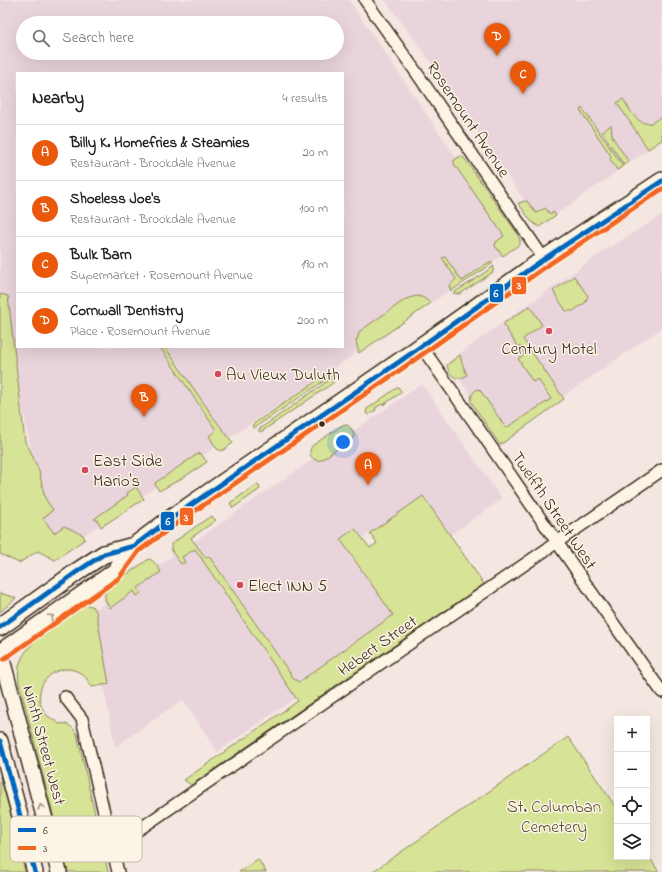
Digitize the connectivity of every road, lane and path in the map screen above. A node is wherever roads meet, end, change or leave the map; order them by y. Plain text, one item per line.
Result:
1 (365, 0) edge
2 (662, 181) edge
3 (544, 259) junction
4 (421, 346) junction
5 (662, 470) edge
6 (557, 542) junction
7 (134, 546) junction
8 (0, 627) edge
9 (0, 653) edge
10 (662, 692) edge
11 (65, 696) dead end
12 (1, 746) edge
13 (20, 816) edge
14 (44, 816) edge
15 (105, 816) edge
16 (142, 827) edge
17 (32, 862) edge
18 (56, 862) edge
19 (116, 862) edge
20 (35, 872) edge
21 (59, 872) edge
22 (118, 872) edge

1 - 3 street, Rosemount Avenue
2 - 3 main road
3 - 4 main road
4 - 6 street, Twelfth Street West
4 - 7 main road
5 - 6 street, Hebert Street
6 - 10 street, Twelfth Street West
6 - 16 street, Hebert Street
7 - 8 main road
9 -> 7 main road
14 -> 9 main road, Ninth Street West
11 - 15 street
12 - 13 main road
17 - 20 main road
21 -> 18 main road, Ninth Street West
19 - 22 street

